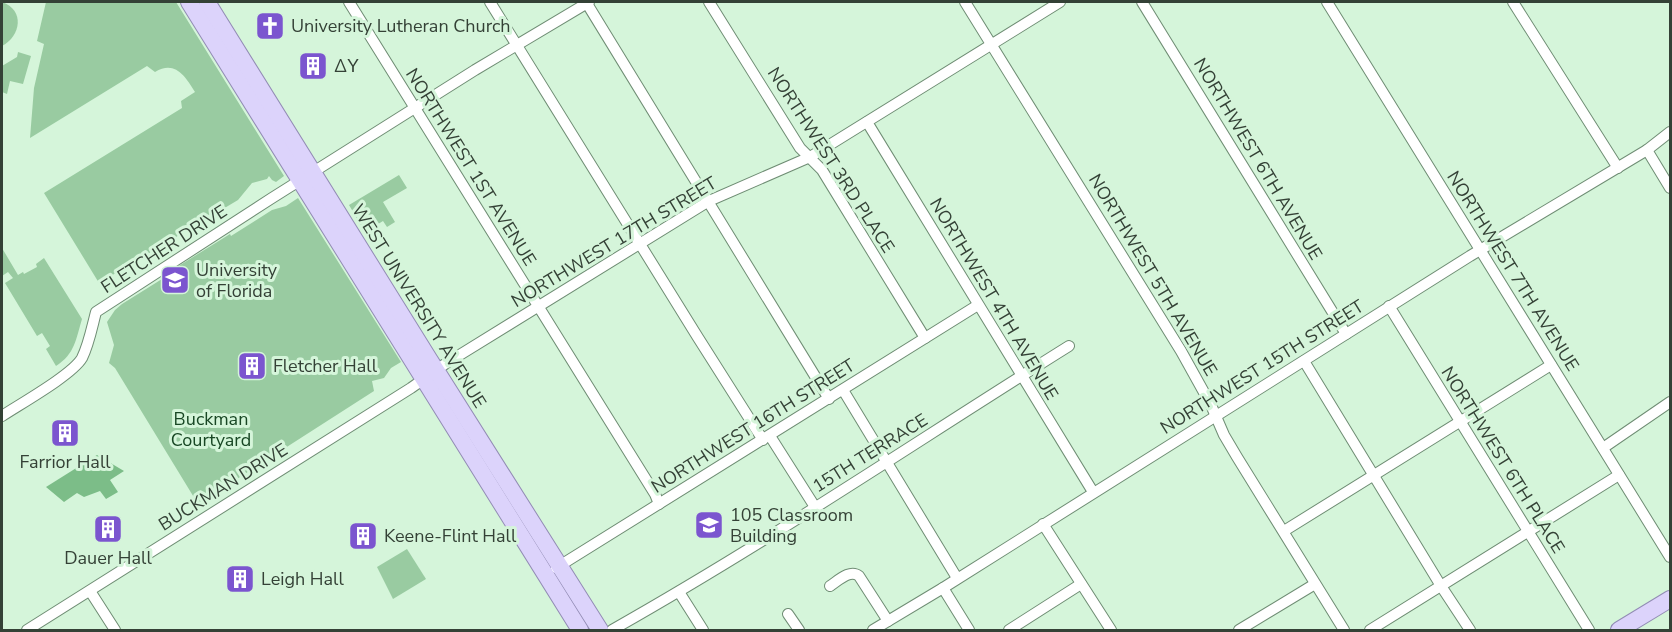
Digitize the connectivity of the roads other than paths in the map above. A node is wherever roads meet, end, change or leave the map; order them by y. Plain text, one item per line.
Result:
1 (189, 2) edge
2 (207, 2) edge
3 (349, 2) edge
4 (490, 2) edge
5 (588, 2) edge
6 (709, 2) edge
7 (964, 2) edge
8 (1060, 2) edge
9 (1142, 2) edge
10 (1327, 2) edge
11 (1514, 2) edge
12 (517, 45) junction
13 (991, 45) junction
14 (415, 108) junction
15 (867, 122) junction
16 (1671, 132) edge
17 (1647, 150) junction
18 (810, 157) junction
19 (1617, 168) junction
20 (307, 176) junction
21 (1671, 188) edge
22 (709, 201) junction
23 (640, 245) junction
24 (1479, 250) junction
25 (978, 305) junction
26 (538, 306) junction
27 (1389, 306) junction
28 (1346, 333) junction
29 (925, 338) junction
30 (1069, 346) dead end
31 (1304, 361) junction
32 (1551, 365) junction
33 (430, 375) junction
34 (1021, 376) junction
35 (843, 390) junction
36 (829, 399) junction
37 (1671, 402) edge
38 (2, 416) edge
39 (1216, 416) junction
40 (1460, 421) junction
41 (767, 438) junction
42 (1603, 448) junction
43 (886, 464) junction
44 (1374, 475) junction
45 (1620, 475) junction
46 (1093, 492) junction
47 (659, 504) junction
48 (815, 507) junction
49 (1043, 524) junction
50 (1284, 531) junction
51 (1528, 531) junction
52 (1671, 557) edge
53 (552, 571) junction
54 (957, 578) junction
55 (1081, 584) junction
56 (1315, 584) junction
57 (830, 586) dead end
58 (1441, 586) junction
59 (944, 588) junction
60 (90, 591) junction
61 (679, 592) junction
62 (1671, 599) edge
63 (788, 614) dead end
64 (888, 621) junction
65 (27, 630) edge
66 (115, 630) edge
67 (580, 630) edge
68 (600, 630) edge
69 (612, 630) edge
70 (703, 630) edge
71 (799, 630) edge
72 (873, 630) edge
73 (969, 630) edge
74 (1009, 630) edge
75 (1112, 630) edge
76 (1239, 630) edge
77 (1344, 630) edge
78 (1370, 630) edge
79 (1470, 630) edge
80 (1589, 630) edge
81 (1619, 630) edge

1 - 20 main road, WEST UNIVERSITY AVENUE
2 - 20 main road, WEST UNIVERSITY AVENUE
3 - 14 street, NORTHWEST 1ST AVENUE
4 - 12 street
5 - 12 street, FLETCHER DRIVE
5 - 22 street
6 - 18 street, NORTHWEST 3RD PLACE
7 - 13 street, NORTHWEST 5TH AVENUE
8 - 13 street, NORTHWEST 17TH STREET
9 - 28 street, NORTHWEST 6TH AVENUE
10 - 24 street, NORTHWEST 7TH AVENUE
11 - 19 street
12 - 14 street, FLETCHER DRIVE
12 - 23 street
13 - 15 street, NORTHWEST 17TH STREET
13 - 39 street, NORTHWEST 5TH AVENUE
14 - 20 street, FLETCHER DRIVE
14 - 26 street, NORTHWEST 1ST AVENUE
15 - 18 street, NORTHWEST 17TH STREET
15 - 25 street, NORTHWEST 4TH AVENUE
16 - 17 street, NORTHWEST 15TH STREET
17 - 19 street, NORTHWEST 15TH STREET
17 - 21 street
18 - 22 street, NORTHWEST 17TH STREET
18 - 29 street, NORTHWEST 3RD PLACE
19 - 24 street, NORTHWEST 15TH STREET
20 - 33 main road, WEST UNIVERSITY AVENUE
20 - 38 street, FLETCHER DRIVE
22 - 23 street, NORTHWEST 17TH STREET
22 - 36 street
23 - 26 street, NORTHWEST 17TH STREET
23 - 41 street
24 - 27 street, NORTHWEST 15TH STREET
24 - 32 street, NORTHWEST 7TH AVENUE
25 - 29 street, NORTHWEST 16TH STREET
25 - 34 street, NORTHWEST 4TH AVENUE
26 - 33 street, NORTHWEST 17TH STREET
26 - 47 street, NORTHWEST 1ST AVENUE
27 - 28 street, NORTHWEST 15TH STREET
27 - 40 street, NORTHWEST 6TH PLACE
28 - 31 street, NORTHWEST 15TH STREET
29 - 35 street, NORTHWEST 16TH STREET
30 - 34 street, 15TH TERRACE
31 - 39 street, NORTHWEST 15TH STREET
31 - 44 street
32 - 40 street
32 - 42 street, NORTHWEST 7TH AVENUE
33 - 53 main road, WEST UNIVERSITY AVENUE
33 - 60 street, BUCKMAN DRIVE
34 - 43 street, 15TH TERRACE
34 - 46 street, NORTHWEST 4TH AVENUE
35 - 36 street, NORTHWEST 16TH STREET
35 - 43 street
36 - 41 street, NORTHWEST 16TH STREET
37 - 42 street
39 - 46 street, NORTHWEST 15TH STREET
39 - 50 street, NORTHWEST 5TH AVENUE
40 - 44 street
40 - 51 street, NORTHWEST 6TH PLACE
41 - 47 street, NORTHWEST 16TH STREET
41 - 48 street
42 - 45 street, NORTHWEST 7TH AVENUE
43 - 48 street, 15TH TERRACE
43 - 54 street
44 - 50 street
44 - 58 street
45 - 51 street
45 - 52 street, NORTHWEST 7TH AVENUE
46 - 49 street, NORTHWEST 15TH STREET
47 - 53 street, NORTHWEST 16TH STREET
48 - 61 street, 15TH TERRACE
49 - 54 street, NORTHWEST 15TH STREET
49 - 55 street
50 - 56 street, NORTHWEST 5TH AVENUE
51 - 58 street
51 - 80 street, NORTHWEST 6TH PLACE
53 - 67 main road, WEST UNIVERSITY AVENUE
53 - 68 main road, WEST UNIVERSITY AVENUE
54 - 59 street, NORTHWEST 15TH STREET
55 - 74 street
55 - 75 street
56 - 76 street
56 - 77 street, NORTHWEST 5TH AVENUE
57 - 64 street
58 - 78 street
58 - 79 street
59 - 64 street, NORTHWEST 15TH STREET
59 - 73 street
60 - 65 street, BUCKMAN DRIVE
60 - 66 street
61 - 69 street, 15TH TERRACE
61 - 70 street
62 - 81 main road
63 - 71 street
64 - 72 street, NORTHWEST 15TH STREET

